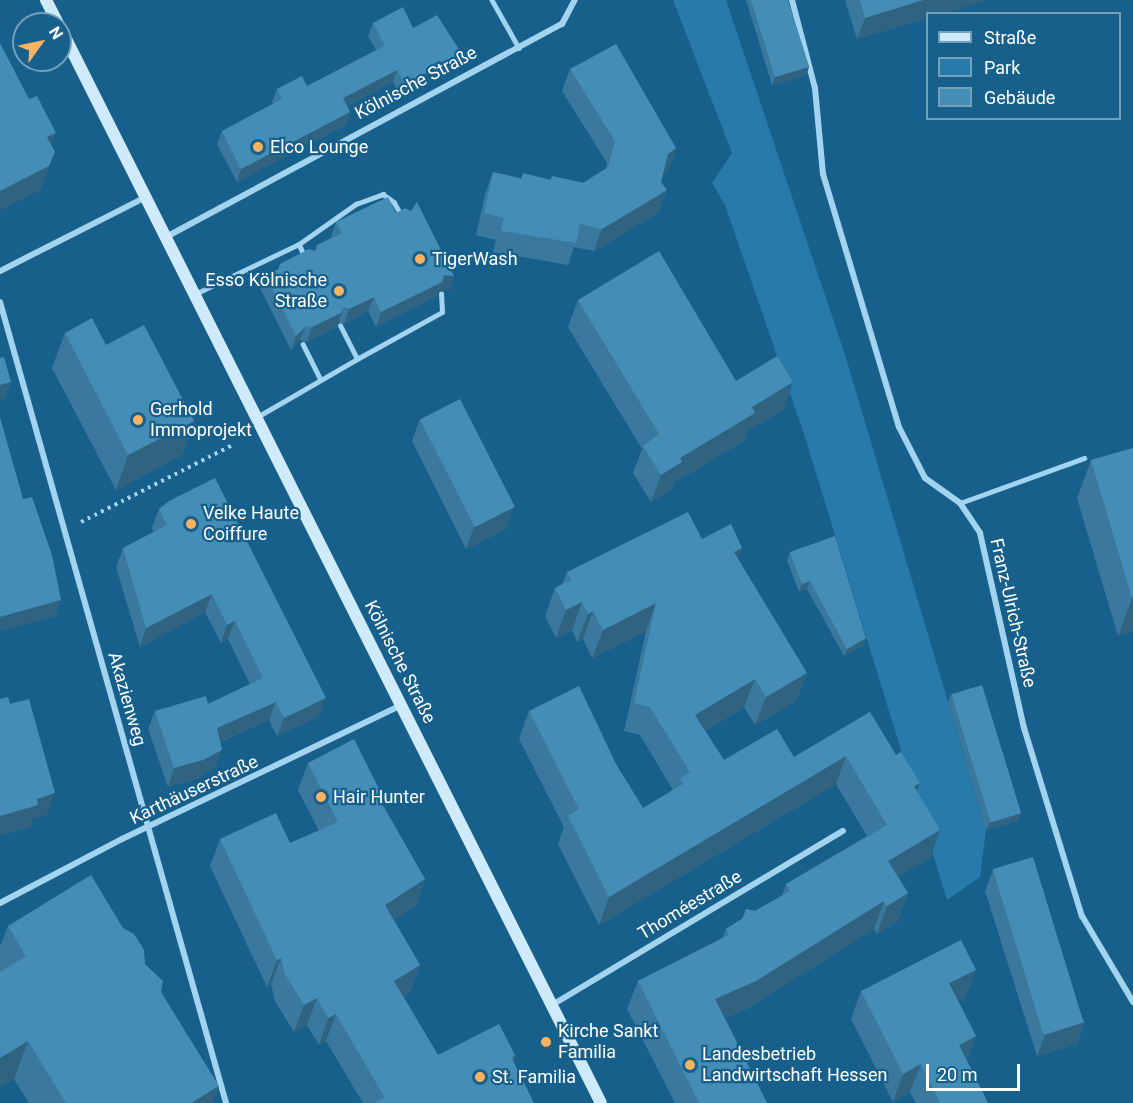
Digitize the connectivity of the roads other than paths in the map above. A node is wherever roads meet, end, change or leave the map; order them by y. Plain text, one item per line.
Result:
1 (492, 0) edge
2 (575, 0) edge
3 (792, 0) edge
4 (519, 48) junction
5 (72, 51) edge
6 (147, 197) junction
7 (404, 221) edge
8 (166, 237) junction
9 (299, 244) junction
10 (262, 262) junction
11 (308, 262) edge
12 (0, 271) edge
13 (267, 271) edge
14 (195, 294) junction
15 (441, 294) edge
16 (0, 302) edge
17 (339, 326) edge
18 (303, 344) edge
19 (357, 359) junction
20 (321, 380) junction
21 (257, 417) junction
22 (1084, 458) dead end
23 (960, 503) junction
24 (402, 705) junction
25 (147, 829) junction
26 (843, 831) dead end
27 (0, 903) edge
28 (1133, 1002) edge
29 (552, 1005) junction
30 (226, 1103) edge
31 (601, 1103) edge

1 - 4 lane
2 - 4 street, Kölnische Straße
3 - 23 street, Franz-Ulrich-Straße
4 - 8 street, Kölnische Straße
5 - 6 main road, Kölnische Straße
6 - 8 main road, Kölnische Straße
6 - 12 street
7 - 9 lane
8 - 14 main road, Kölnische Straße
9 - 10 lane
9 - 11 lane
10 - 13 lane
10 - 14 lane
14 - 21 main road, Kölnische Straße
15 - 19 lane
16 - 25 street, Akazienweg
17 - 19 lane
18 - 20 lane
19 - 20 lane
20 - 21 lane
21 - 24 main road, Kölnische Straße
22 - 23 lane
23 - 28 street, Franz-Ulrich-Straße
24 - 25 street, Karthäuserstraße
24 - 29 main road, Kölnische Straße
25 - 27 street, Karthäuserstraße
25 - 30 street, Akazienweg
26 - 29 street, Thoméestraße
29 - 31 main road, Kölnische Straße

